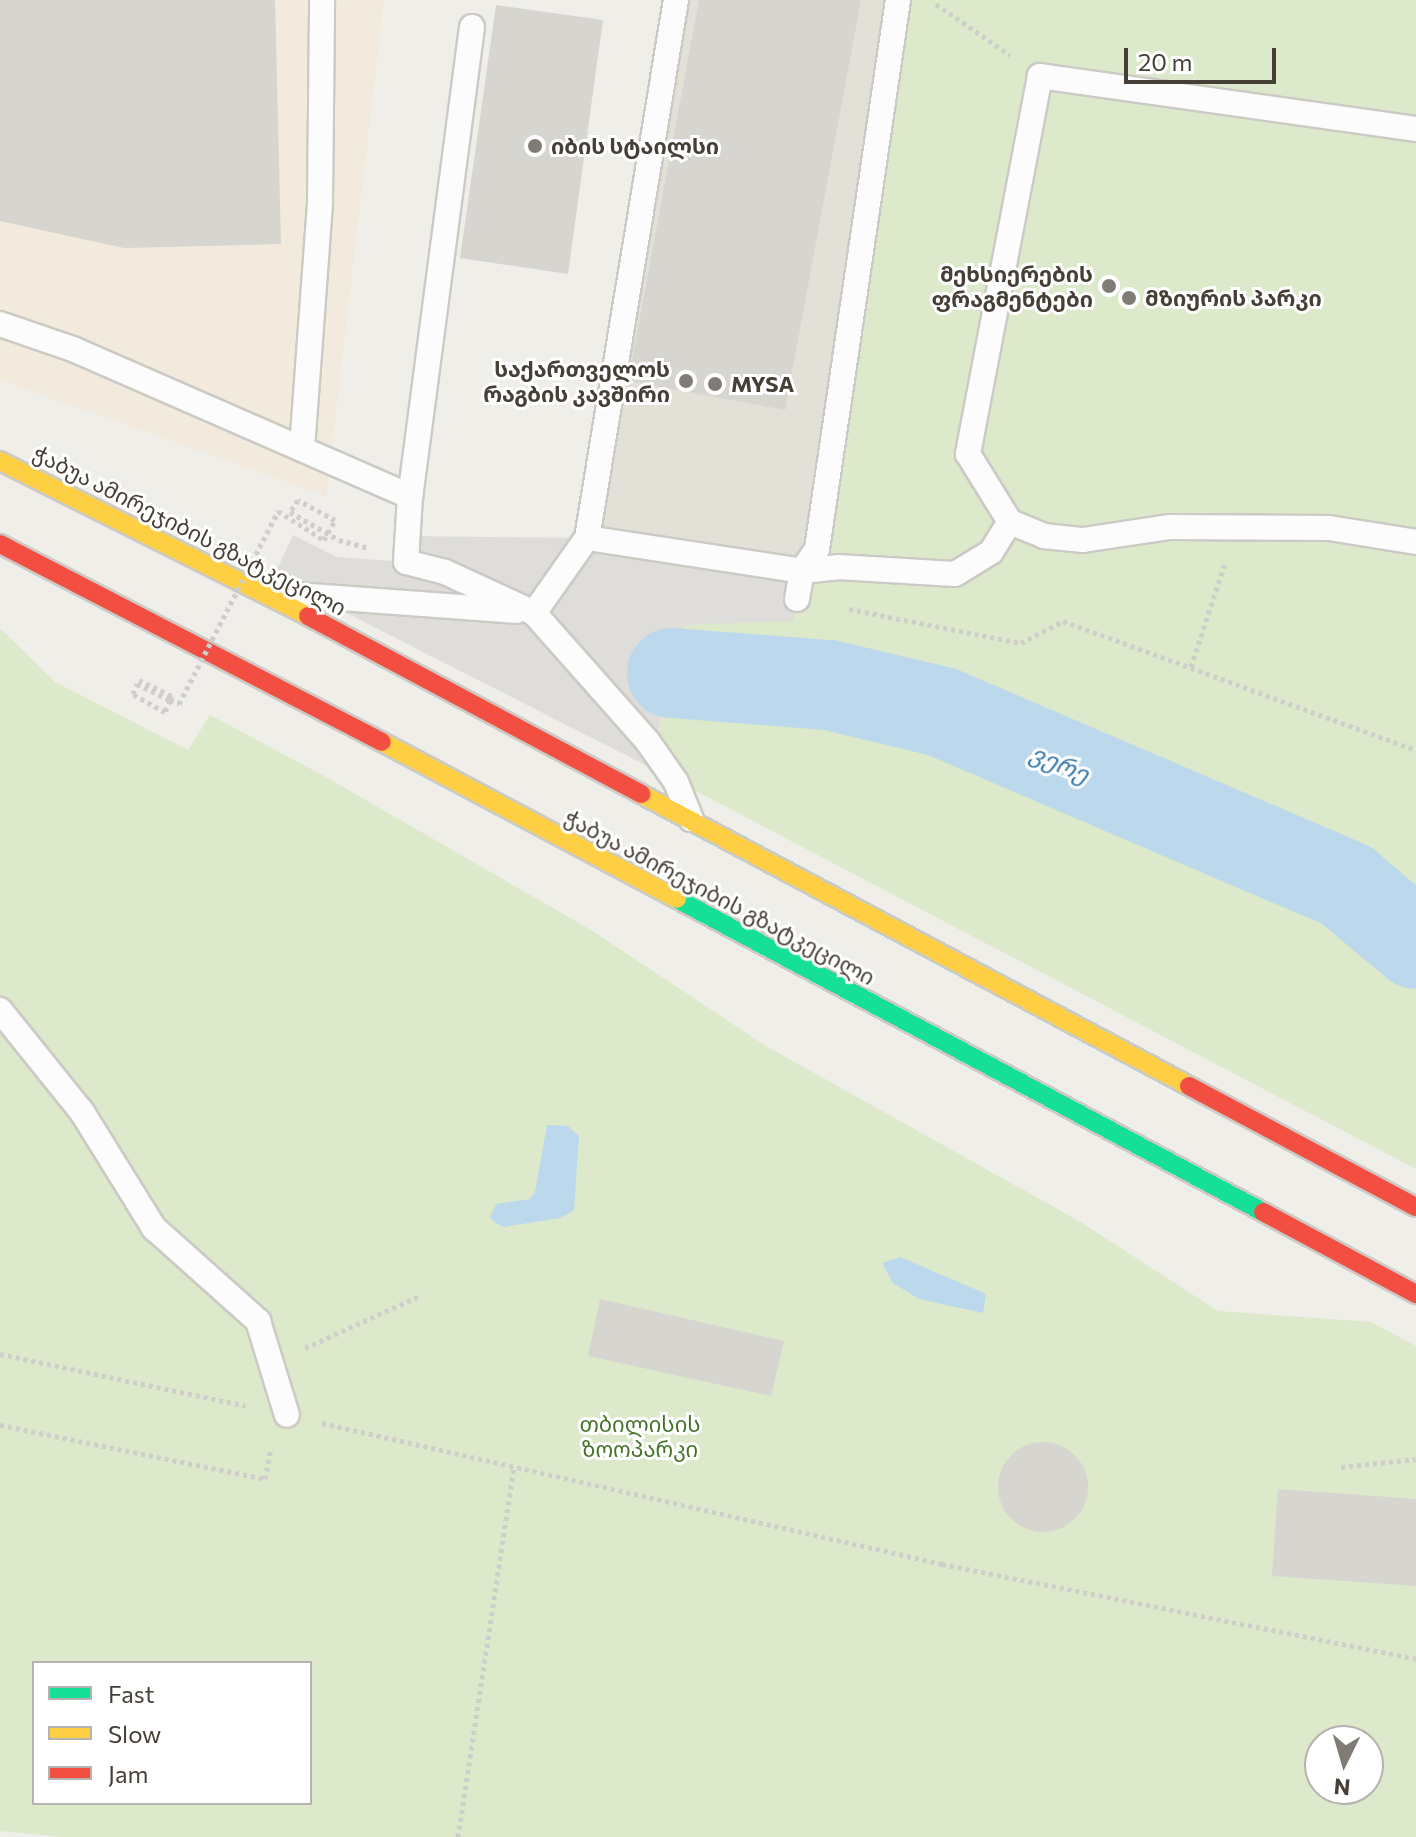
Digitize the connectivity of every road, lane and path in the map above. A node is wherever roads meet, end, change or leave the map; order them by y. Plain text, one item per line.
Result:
1 (322, 0) edge
2 (676, 0) edge
3 (898, 0) edge
4 (931, 0) edge
5 (472, 27) dead end
6 (1040, 76) junction
7 (1416, 129) edge
8 (0, 324) edge
9 (302, 449) junction
10 (0, 461) edge
11 (410, 496) junction
12 (1010, 522) junction
13 (1237, 528) junction
14 (587, 538) junction
15 (339, 540) dead end
16 (1416, 542) edge
17 (0, 544) edge
18 (802, 571) junction
19 (263, 592) junction
20 (797, 599) joint
21 (534, 613) junction
22 (1191, 667) junction
23 (139, 680) dead end
24 (170, 700) junction
25 (1416, 750) edge
26 (692, 821) junction
27 (0, 1010) edge
28 (1416, 1207) edge
29 (1416, 1294) edge
30 (419, 1296) dead end
31 (0, 1354) edge
32 (271, 1362) junction
33 (283, 1414) junction
34 (0, 1425) edge
35 (1416, 1459) edge
36 (514, 1466) junction
37 (1341, 1467) dead end
38 (1416, 1659) edge
39 (458, 1837) edge

1 - 9 lane
2 - 14 lane
3 - 18 lane
4 - 6 path
5 - 11 lane
6 - 7 lane
6 - 12 lane
8 - 9 lane
9 - 11 lane
10 - 19 main road, ჭაბუა ამირეჯიბის გზატკეცილი
11 - 21 lane
12 - 13 lane
12 - 18 lane
13 - 16 lane
13 - 22 path
14 - 18 lane
14 - 21 lane
15 - 24 path, bridge
17 - 29 main road, ჭაბუა ამირეჯიბის გზატკეცილი
18 - 20 lane
19 - 21 lane
19 - 26 main road, ჭაბუა ამირეჯიბის გზატკეცილი
20 - 22 path
21 - 26 lane
22 - 25 path
23 - 24 path
24 - 24 path
26 - 28 main road, ჭაბუა ამირეჯიბის გზატკეცილი
27 - 32 lane
30 - 32 path
31 - 33 path
32 - 33 lane
33 - 34 path
33 - 36 path
35 - 37 path
36 - 38 path
36 - 39 path

